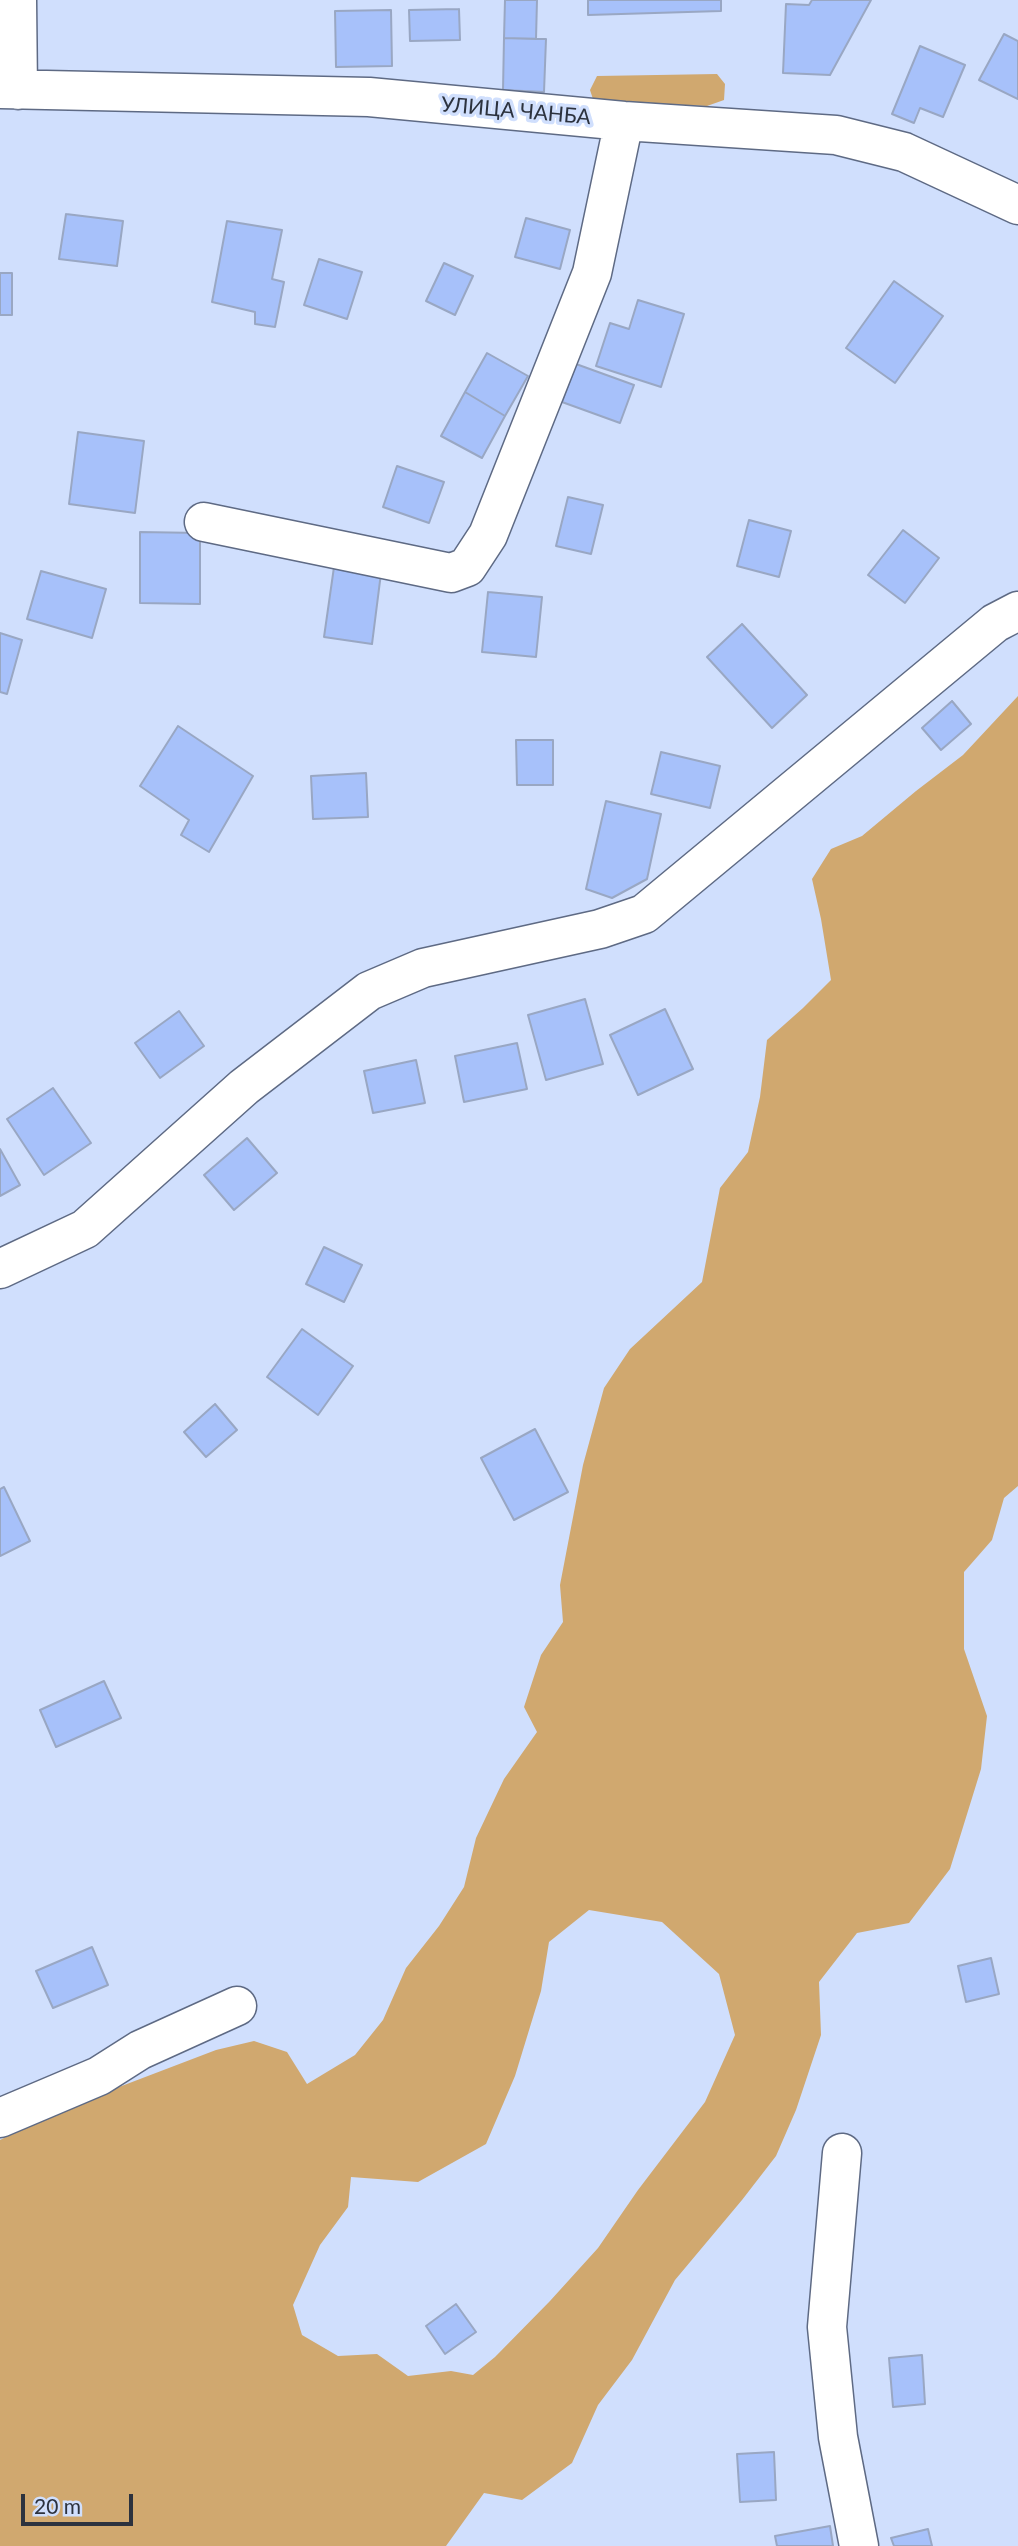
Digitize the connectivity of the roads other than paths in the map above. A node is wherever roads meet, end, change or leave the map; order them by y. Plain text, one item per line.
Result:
1 (12, 4) edge
2 (9, 90) edge
3 (624, 121) junction
4 (1018, 205) edge
5 (204, 522) dead end
6 (1018, 611) edge
7 (0, 1269) edge
8 (237, 2006) dead end
9 (0, 2118) edge
10 (842, 2153) dead end
11 (859, 2546) edge

1 - 2 street
2 - 3 street, УЛИЦА ЧАНБА
3 - 4 street, УЛИЦА ЧАНБА
3 - 5 street
6 - 7 street
8 - 9 street
10 - 11 street

